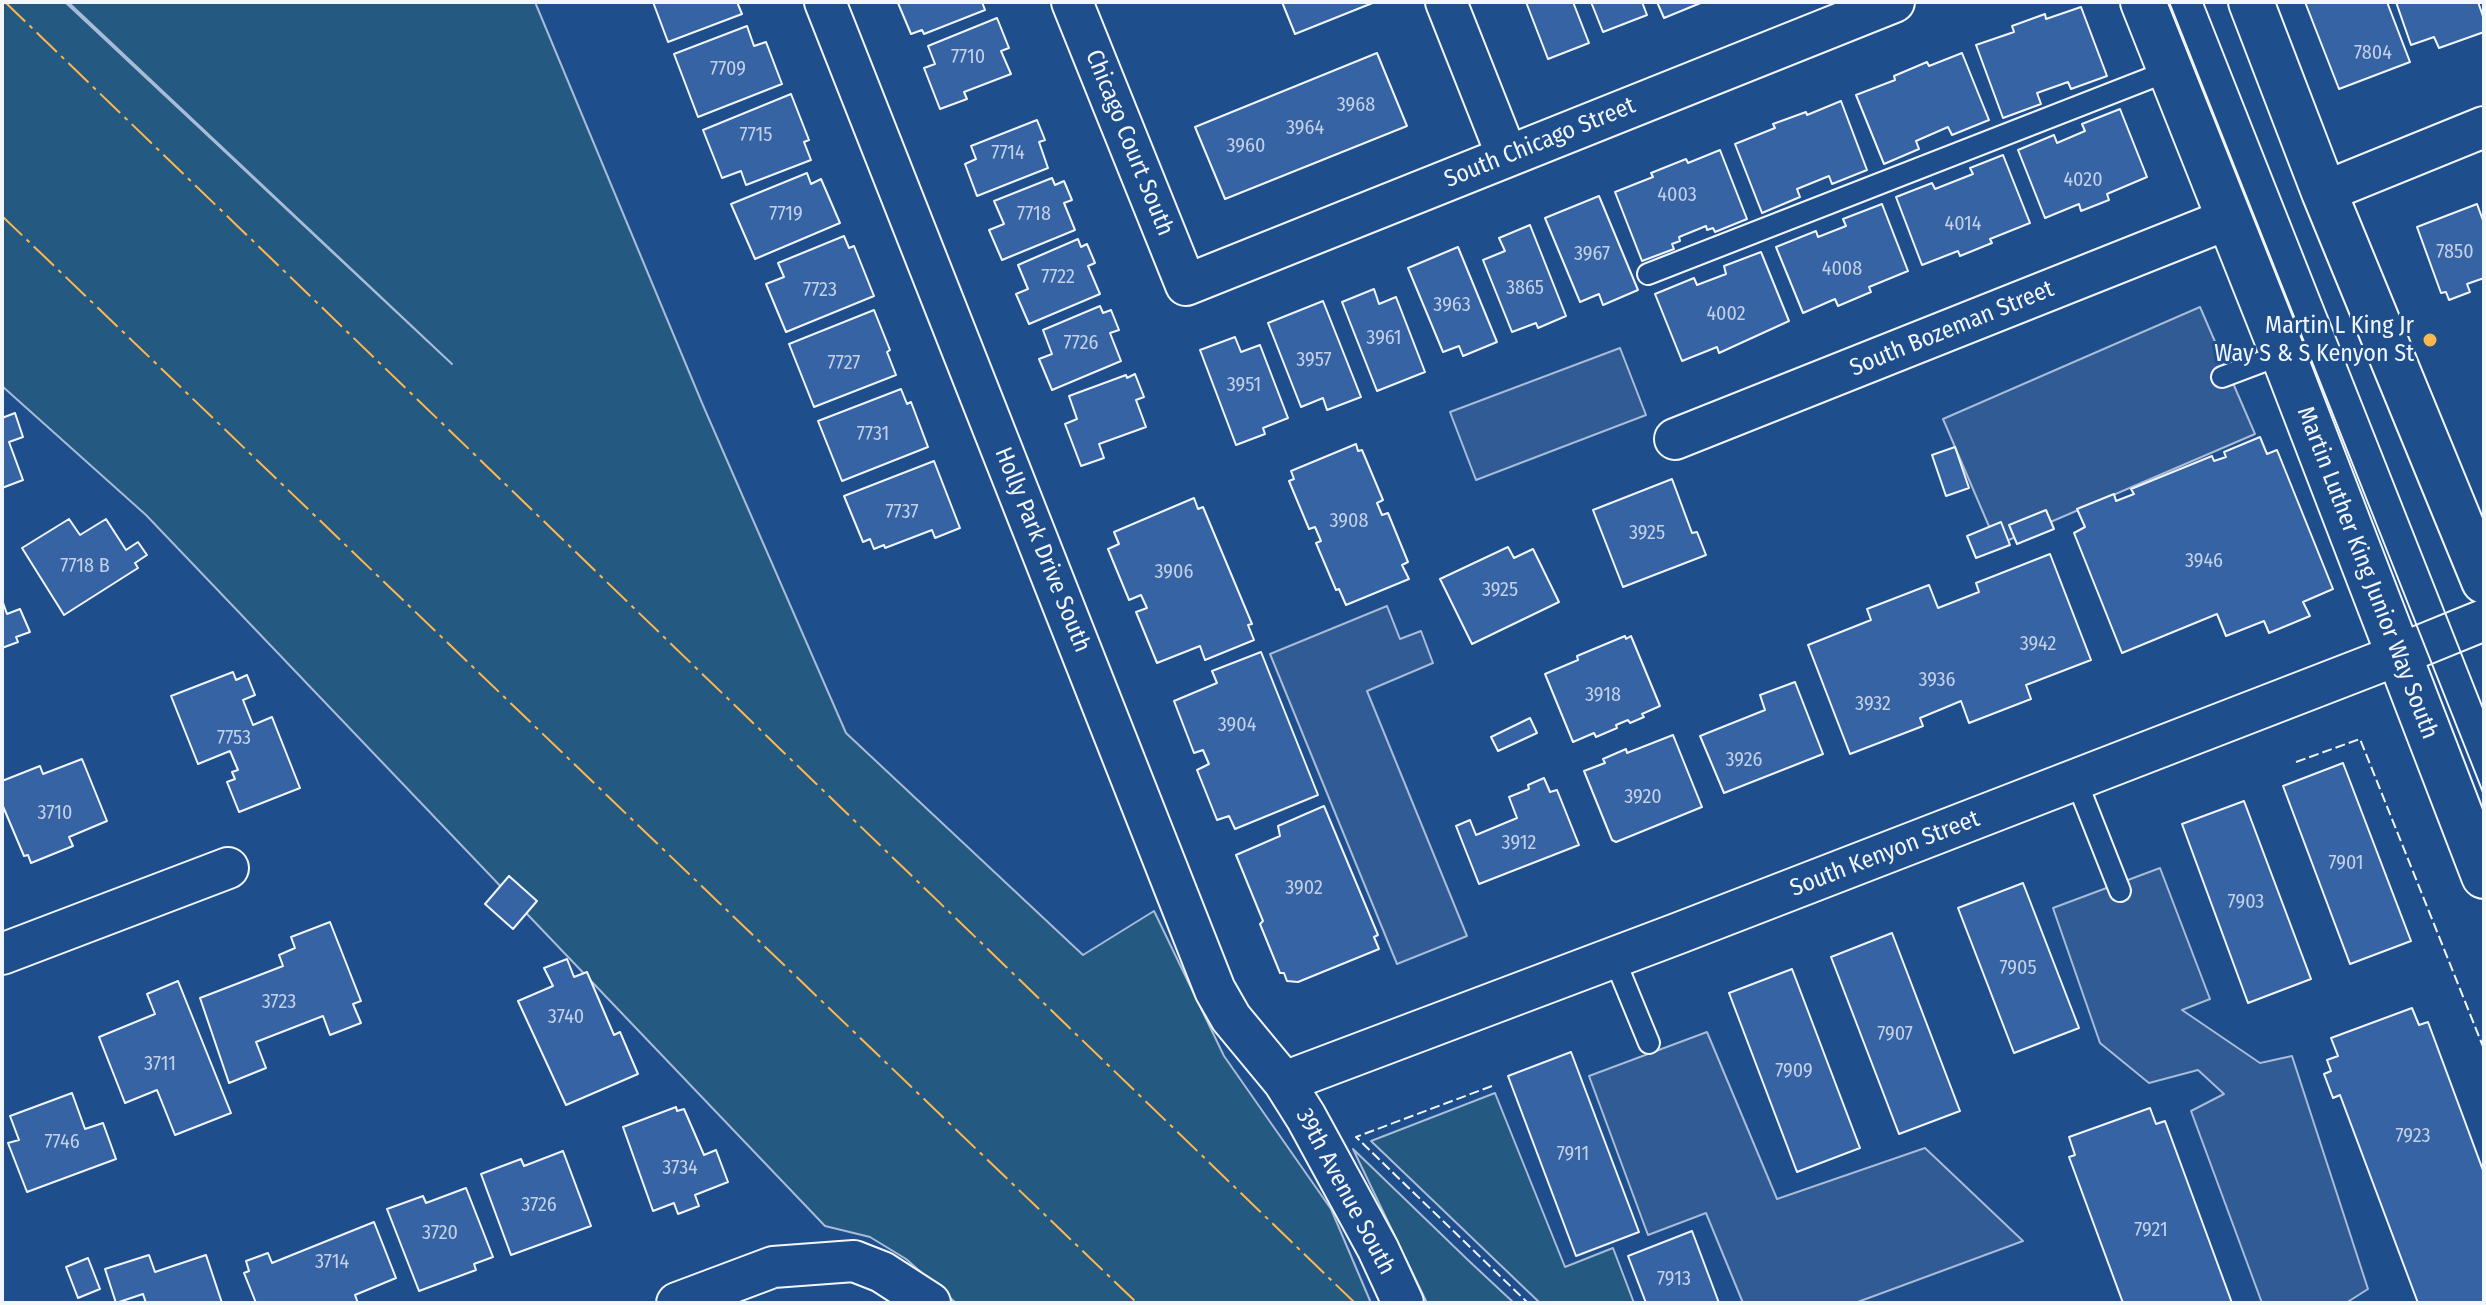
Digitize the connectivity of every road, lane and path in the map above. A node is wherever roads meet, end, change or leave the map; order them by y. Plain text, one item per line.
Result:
1 (825, 2) edge
2 (1072, 2) edge
3 (1446, 2) edge
4 (1894, 2) edge
5 (2143, 2) edge
6 (2251, 2) edge
7 (1852, 10) edge
8 (2171, 70) junction
9 (2484, 127) edge
10 (1507, 156) junction
11 (2324, 192) junction
12 (2228, 219) junction
13 (1648, 274) dead end
14 (1186, 285) joint
15 (2283, 354) junction
16 (2222, 377) dead end
17 (1675, 439) dead end
18 (2484, 581) edge
19 (2484, 620) edge
20 (2398, 655) junction
21 (2076, 780) junction
22 (228, 868) dead end
23 (2484, 876) edge
24 (2120, 891) dead end
25 (2, 954) edge
26 (1614, 958) junction
27 (1649, 1043) dead end
28 (1284, 1082) junction
29 (677, 1303) edge
30 (930, 1303) edge
31 (1403, 1303) edge

1 - 28 street, Holly Park Drive South
2 - 14 street, Chicago Court South
3 - 10 street
4 - 7 street, South Chicago Street
5 - 8 main road, Martin Luther King Junior Way South
6 - 11 main road
7 - 10 street, South Chicago Street
8 - 12 main road, Martin Luther King Junior Way South
8 - 13 lane
9 - 11 street
10 - 14 street, South Chicago Street
11 - 18 main road
12 - 15 main road, Martin Luther King Junior Way South
12 - 17 street, South Bozeman Street
15 - 16 lane
15 - 20 main road, Martin Luther King Junior Way South
19 - 20 street, South Kenyon Street
20 - 21 street, South Kenyon Street
20 - 23 main road, Martin Luther King Junior Way South
21 - 24 lane
21 - 26 street, South Kenyon Street
22 - 25 street
26 - 27 lane
26 - 28 street, South Kenyon Street
28 - 31 street, 39th Avenue South
29 - 30 street

